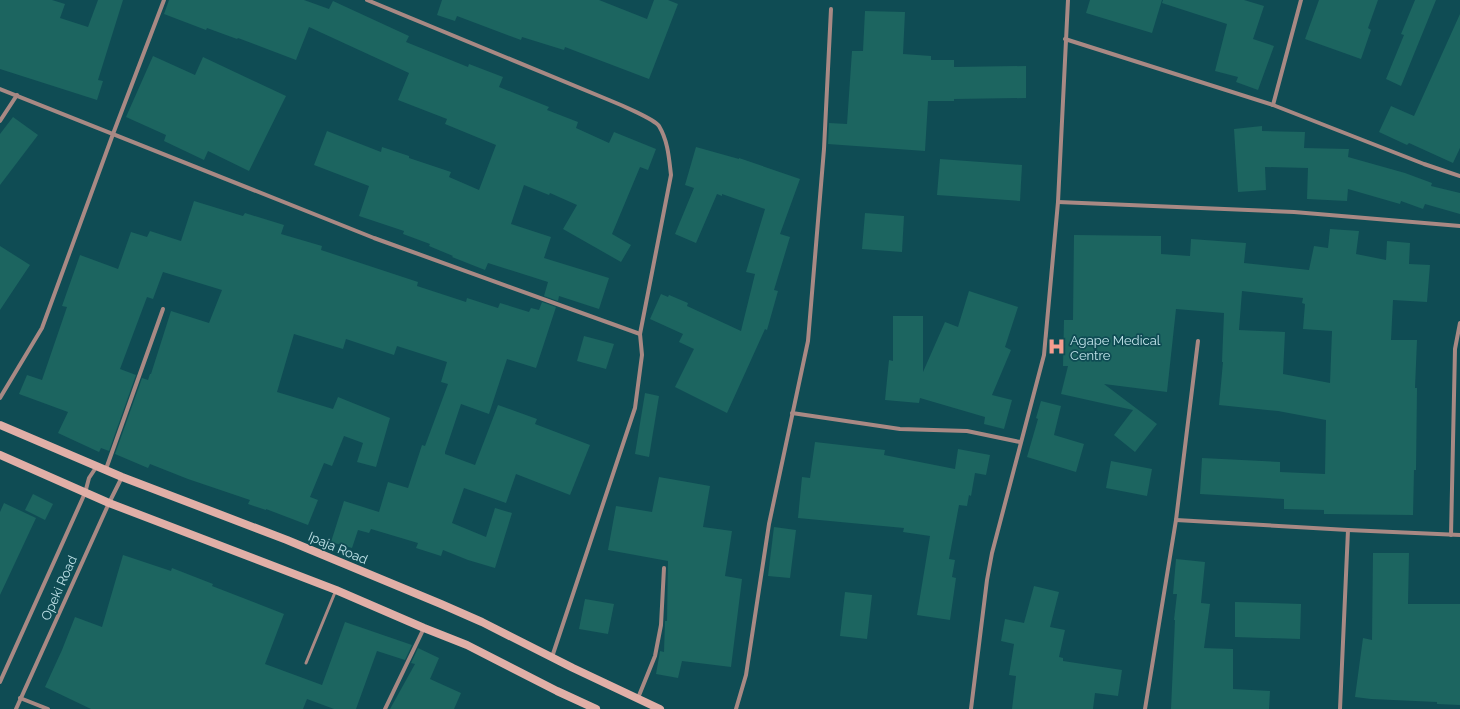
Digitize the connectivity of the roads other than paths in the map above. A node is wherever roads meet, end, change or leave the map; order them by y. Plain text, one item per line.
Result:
1 (164, 0) edge
2 (367, 0) edge
3 (1068, 0) edge
4 (1302, 0) edge
5 (831, 8) dead end
6 (1065, 39) junction
7 (0, 89) edge
8 (17, 95) junction
9 (1273, 105) junction
10 (0, 122) edge
11 (112, 134) junction
12 (1460, 176) edge
13 (1058, 202) junction
14 (1460, 226) edge
15 (163, 310) dead end
16 (1460, 322) edge
17 (640, 334) junction
18 (1198, 341) dead end
19 (0, 398) edge
20 (792, 413) junction
21 (0, 425) edge
22 (1020, 442) junction
23 (0, 455) edge
24 (97, 466) junction
25 (106, 469) junction
26 (122, 477) junction
27 (85, 493) junction
28 (109, 503) junction
29 (1176, 520) junction
30 (1348, 530) junction
31 (1452, 535) junction
32 (1460, 535) edge
33 (664, 568) dead end
34 (336, 590) junction
35 (424, 628) junction
36 (552, 657) junction
37 (306, 663) dead end
38 (0, 682) edge
39 (20, 698) junction
40 (638, 698) junction
41 (16, 709) edge
42 (48, 709) edge
43 (385, 709) edge
44 (596, 709) edge
45 (660, 709) edge
46 (736, 709) edge
47 (971, 709) edge
48 (1145, 709) edge
49 (1340, 709) edge

1 - 11 street
2 - 17 street
3 - 6 street
4 - 9 street
5 - 20 street
6 - 9 street
6 - 13 street
7 - 8 street
8 - 10 street
8 - 11 street
9 - 12 street
11 - 17 street
11 - 19 street
13 - 14 street
13 - 22 street
15 - 25 street
16 - 31 street
17 - 36 street
18 - 29 street
20 - 22 street
20 - 46 street
21 - 24 main road, Ipaja Road
22 - 47 street
23 - 27 main road
24 - 25 main road, Ipaja Road
24 - 27 street, Opeki Road
25 - 26 main road, Ipaja Road
26 - 28 street, Opeki Road
26 - 36 main road, Ipaja Road
27 - 28 main road
27 - 38 street, Opeki Road
28 - 34 main road
28 - 39 street, Opeki Road
29 - 30 street
29 - 48 street
30 - 31 street
30 - 49 street
31 - 32 street
33 - 40 street
34 - 35 main road
34 - 37 lane
35 - 43 street
35 - 44 main road
36 - 40 main road, Ipaja Road
39 - 41 street, Opeki Road
39 - 42 street
40 - 45 main road, Ipaja Road

